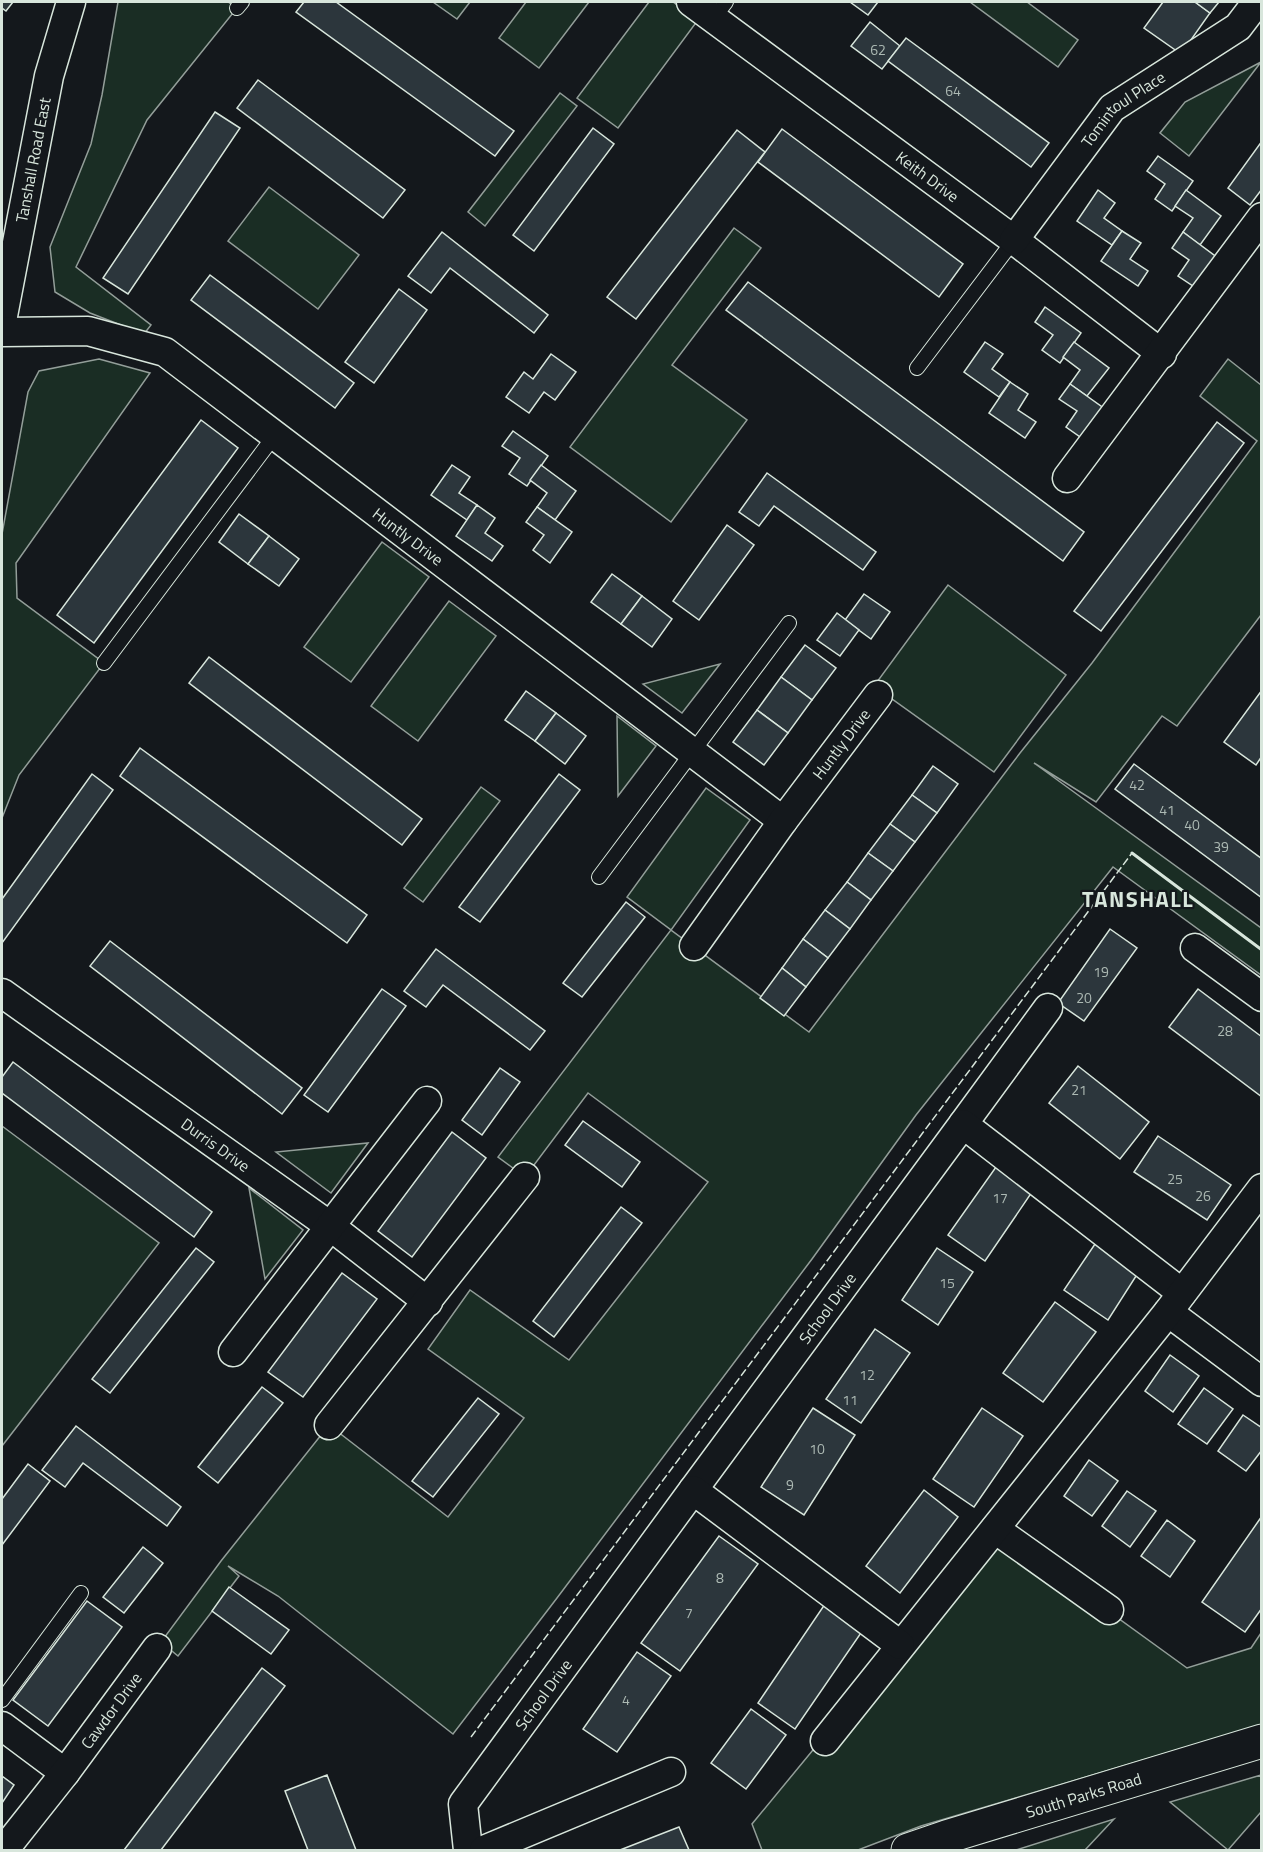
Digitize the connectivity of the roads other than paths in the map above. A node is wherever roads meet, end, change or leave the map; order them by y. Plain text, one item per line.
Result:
1 (70, 2) edge
2 (691, 2) edge
3 (1257, 2) edge
4 (719, 10) edge
5 (1262, 218) edge
6 (1014, 240) junction
7 (2, 321) edge
8 (2, 332) edge
9 (1162, 354) junction
10 (917, 368) dead end
11 (275, 435) junction
12 (1067, 478) dead end
13 (789, 623) dead end
14 (104, 663) dead end
15 (878, 695) dead end
16 (691, 753) junction
17 (783, 821) junction
18 (599, 877) dead end
19 (694, 946) dead end
20 (1194, 948) dead end
21 (2, 994) edge
22 (1262, 998) edge
23 (1048, 1008) dead end
24 (427, 1101) dead end
25 (963, 1124) junction
26 (525, 1177) dead end
27 (1262, 1188) edge
28 (330, 1226) junction
29 (428, 1302) junction
30 (1175, 1302) junction
31 (233, 1352) dead end
32 (1262, 1382) edge
33 (329, 1425) dead end
34 (693, 1490) junction
35 (995, 1528) junction
36 (81, 1593) dead end
37 (1109, 1610) dead end
38 (900, 1645) junction
39 (156, 1648) dead end
40 (2, 1700) edge
41 (2, 1726) edge
42 (825, 1741) dead end
43 (1262, 1741) edge
44 (671, 1772) dead end
45 (65, 1773) junction
46 (4, 1851) edge
47 (468, 1851) edge
48 (484, 1851) edge
49 (908, 1851) edge

1 - 7 street, Tanshall Road East
2 - 4 street, Keith Drive
3 - 6 street, Tomintoul Place
4 - 6 street, Keith Drive
5 - 9 street
6 - 9 street, Keith Drive
6 - 10 lane
8 - 11 street, Huntly Drive
9 - 12 street
11 - 14 lane
11 - 16 street, Huntly Drive
13 - 16 lane
15 - 17 street, Huntly Drive
16 - 17 street, Huntly Drive
16 - 18 lane
17 - 19 street, Huntly Drive
20 - 22 street
21 - 28 street, Durris Drive
23 - 25 street, School Drive
24 - 28 street
25 - 30 street
25 - 34 street, School Drive
26 - 29 street
27 - 30 street
28 - 29 street, Durris Drive
28 - 31 street
29 - 33 street
30 - 32 street
30 - 35 street
34 - 38 street
34 - 47 street, School Drive
35 - 37 street
35 - 38 street
36 - 40 lane
38 - 42 street
39 - 45 street, Cawdor Drive
41 - 45 street
43 - 49 street, South Parks Road
44 - 48 street
45 - 46 street, Cawdor Drive

